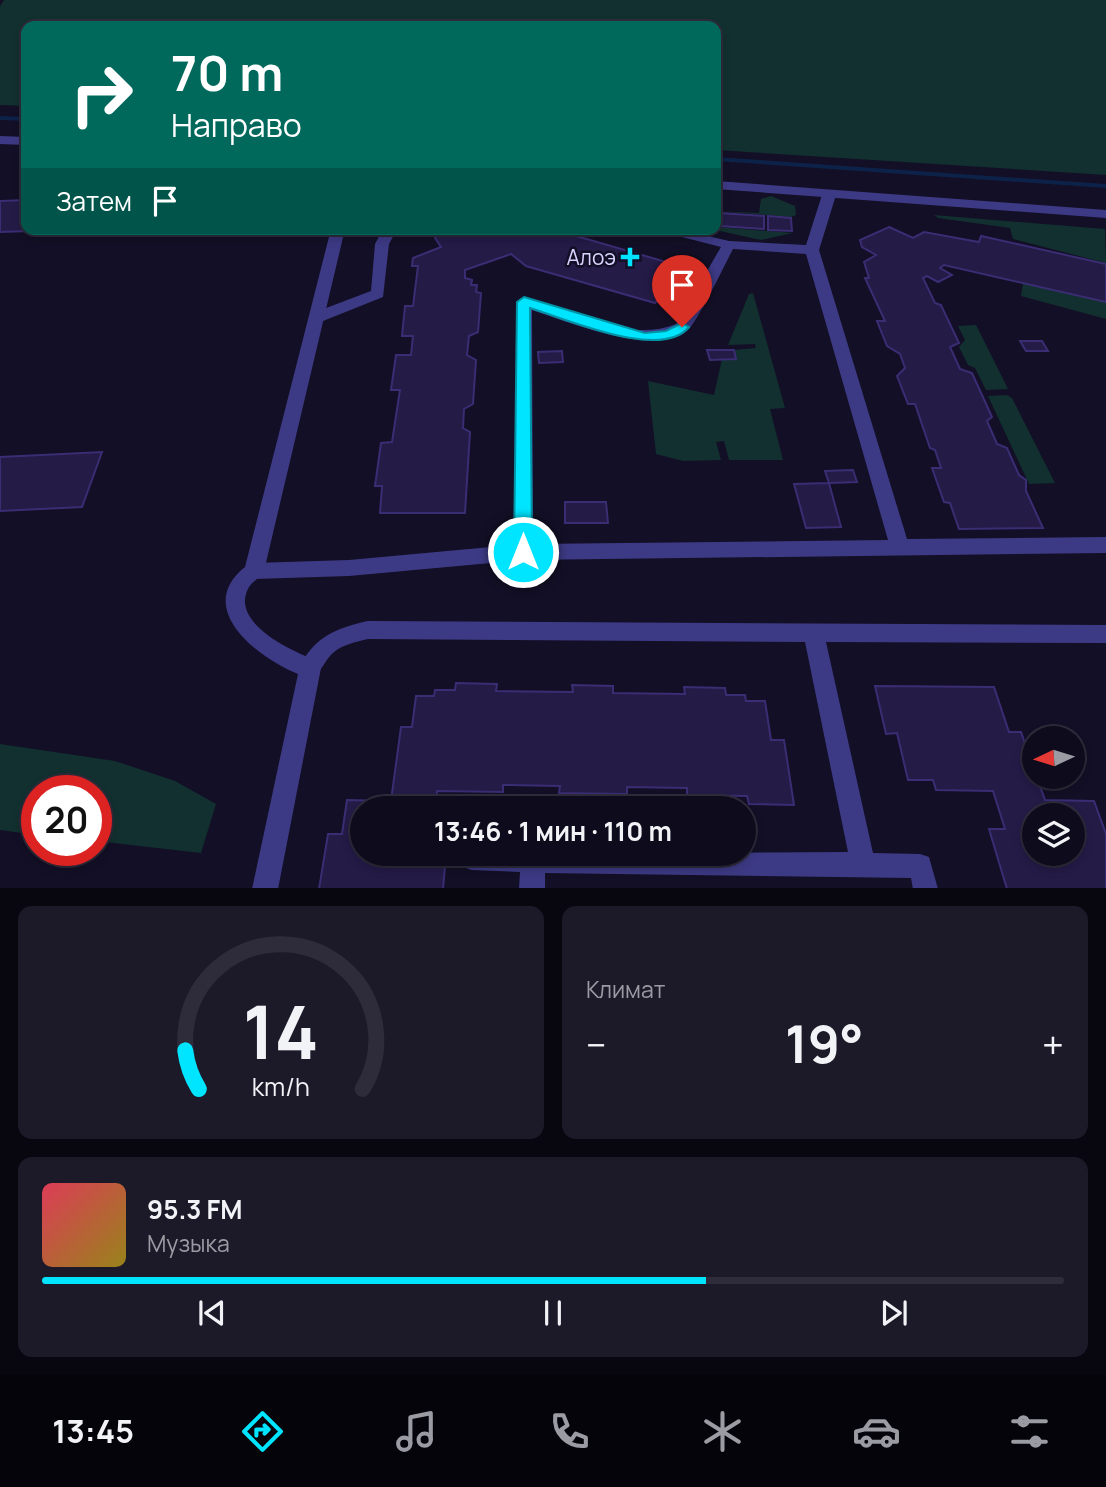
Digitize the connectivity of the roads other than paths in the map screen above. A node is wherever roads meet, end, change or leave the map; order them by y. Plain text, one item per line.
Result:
1 (0, 140) edge
2 (21, 141) edge
3 (721, 186) edge
4 (830, 195) junction
5 (1106, 214) edge
6 (337, 235) edge
7 (387, 235) edge
8 (683, 235) edge
9 (729, 246) junction
10 (812, 250) junction
11 (318, 317) junction
12 (1106, 545) edge
13 (900, 547) junction
14 (523, 552) junction
15 (254, 571) junction
16 (814, 634) junction
17 (1106, 634) edge
18 (310, 668) junction
19 (756, 863) edge
20 (863, 864) junction
21 (533, 866) edge
22 (265, 888) edge
23 (533, 888) edge
24 (926, 888) edge

1 - 2 street
3 - 4 street
4 - 5 street
4 - 10 street
6 - 11 street
7 - 11 street
8 - 9 street
9 - 10 street
9 - 14 street
10 - 13 street
11 - 15 street
12 - 13 street
13 - 14 street
14 - 15 street
15 - 18 street
16 - 17 street
16 - 18 street
16 - 20 street
18 - 22 street
19 - 20 street
20 - 24 street
21 - 23 street

